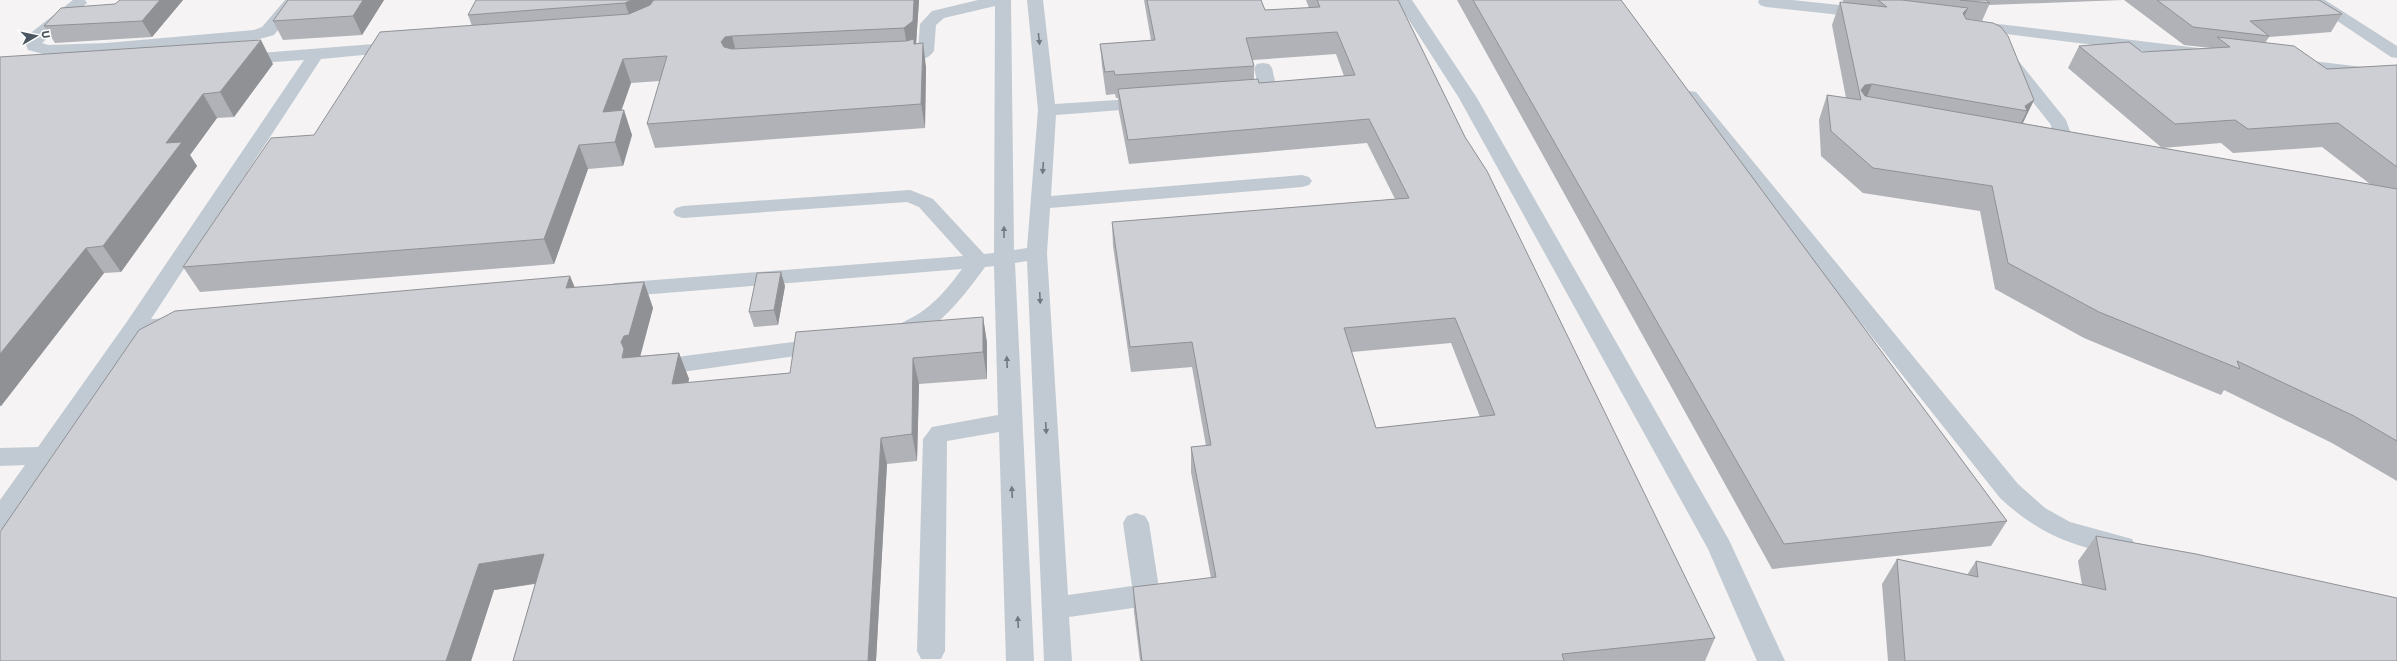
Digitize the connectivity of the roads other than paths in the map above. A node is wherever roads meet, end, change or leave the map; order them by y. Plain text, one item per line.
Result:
1 (293, 0) edge
2 (999, 0) edge
3 (1003, 0) edge
4 (1035, 0) edge
5 (1404, 0) edge
6 (2314, 0) edge
7 (1766, 2) dead end
8 (79, 4) dead end
9 (1880, 21) edge
10 (2350, 22) junction
11 (2397, 36) edge
12 (415, 46) edge
13 (2397, 53) edge
14 (316, 54) junction
15 (2220, 55) edge
16 (879, 60) edge
17 (220, 61) edge
18 (2283, 63) edge
19 (2306, 65) junction
20 (1263, 68) dead end
21 (2397, 76) edge
22 (1678, 81) edge
23 (2397, 91) edge
24 (1235, 97) edge
25 (1164, 102) edge
26 (1047, 110) junction
27 (2058, 150) edge
28 (1302, 181) dead end
29 (1040, 203) junction
30 (683, 212) dead end
31 (1038, 253) junction
32 (1004, 258) junction
33 (979, 261) junction
34 (600, 291) edge
35 (189, 324) edge
36 (134, 328) junction
37 (881, 338) edge
38 (842, 344) edge
39 (644, 369) edge
40 (1009, 422) junction
41 (0, 456) edge
42 (45, 456) junction
43 (0, 520) edge
44 (1136, 523) dead end
45 (2144, 551) edge
46 (1055, 608) junction
47 (931, 651) dead end
48 (1020, 661) edge
49 (1058, 661) edge
50 (1771, 661) edge

1 - 8 lane
2 - 16 lane
32 -> 3 lane
4 -> 26 lane
5 - 50 lane
6 - 10 lane
7 - 9 lane
10 - 11 lane
10 - 13 lane
12 - 14 lane
14 - 17 lane
14 - 36 lane
15 - 27 lane
18 - 19 lane
19 - 21 lane
19 - 23 lane
20 - 24 lane
22 - 45 lane
25 - 26 lane
26 -> 29 lane
28 - 29 lane
29 - 31 lane
30 - 33 lane
31 - 32 lane
31 -> 46 lane
32 - 33 lane
40 -> 32 lane
33 - 34 lane
33 - 37 lane
35 - 36 lane
36 - 42 lane
38 - 39 lane
40 - 47 lane
48 -> 40 lane
41 - 42 lane
42 - 43 lane
44 - 46 lane
46 - 49 lane

